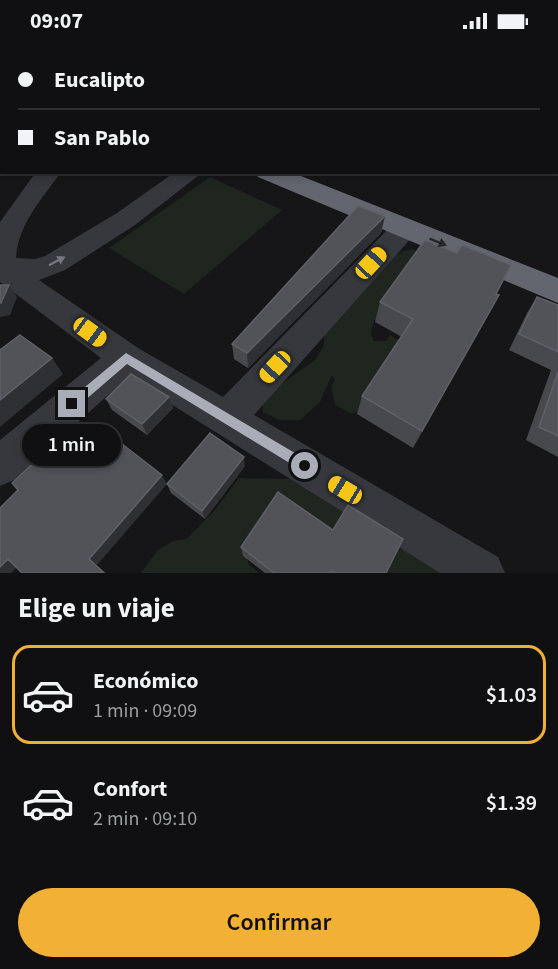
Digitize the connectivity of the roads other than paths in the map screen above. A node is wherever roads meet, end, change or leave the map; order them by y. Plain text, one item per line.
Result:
1 (48, 174) edge
2 (188, 174) edge
3 (272, 174) edge
4 (317, 174) edge
5 (404, 229) junction
6 (0, 267) edge
7 (558, 268) edge
8 (558, 291) edge
9 (126, 358) junction
10 (226, 418) junction
11 (0, 466) edge
12 (482, 573) edge

1 - 6 street
6 -> 2 street
3 - 5 highway
4 - 7 highway
5 -> 8 highway
5 - 10 street
6 - 9 street
9 - 10 street
9 - 11 street
10 - 12 street

